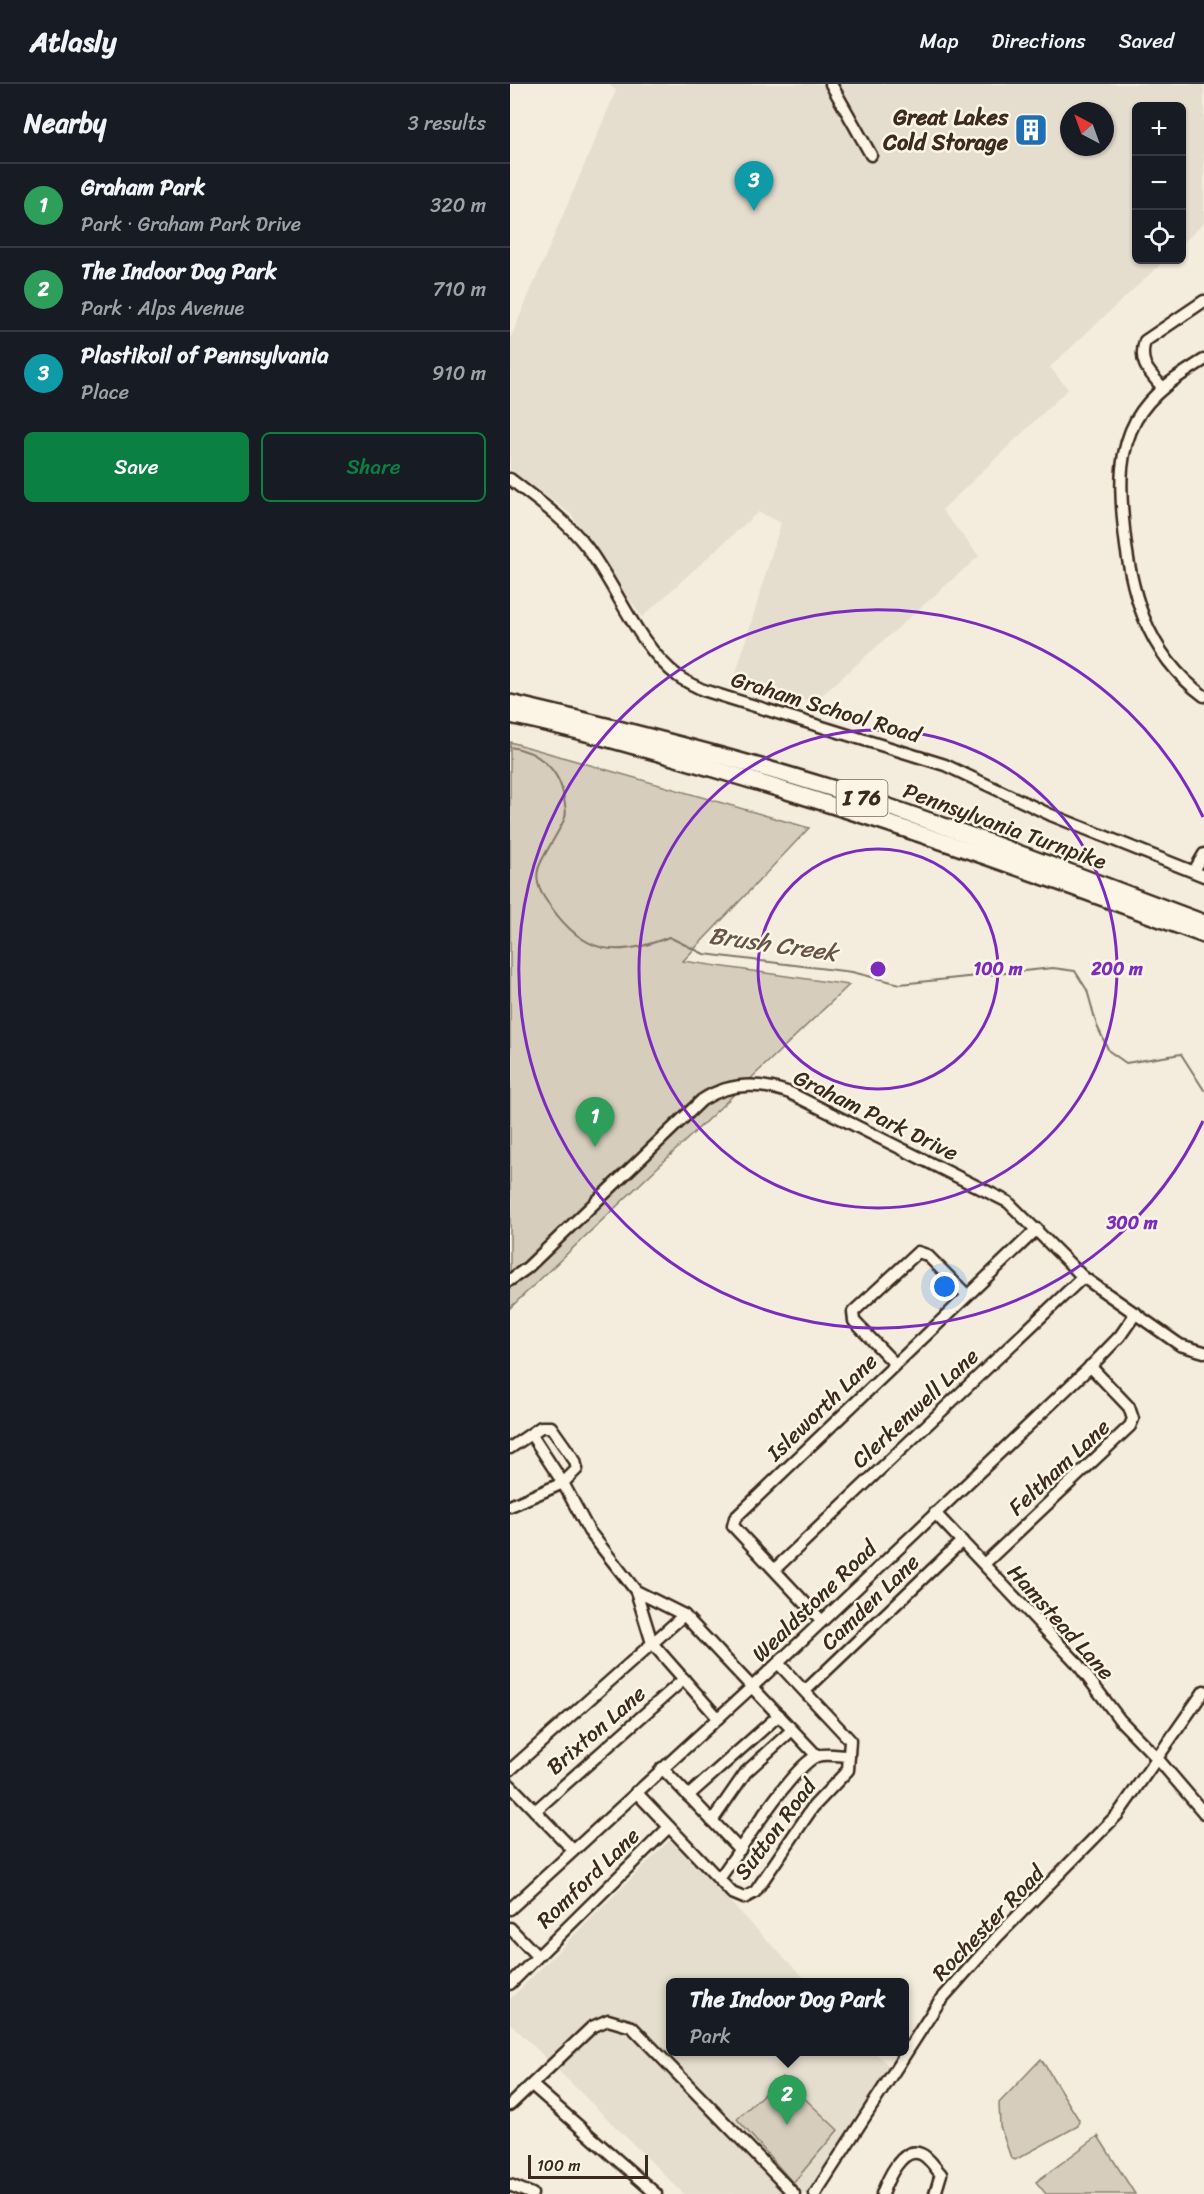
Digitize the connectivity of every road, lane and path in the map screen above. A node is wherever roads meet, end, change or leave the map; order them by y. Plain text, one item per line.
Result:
1 (831, 84) edge
2 (871, 155) dead end
3 (1204, 301) edge
4 (1204, 360) edge
5 (1163, 388) junction
6 (510, 479) edge
7 (1204, 696) edge
8 (510, 703) edge
9 (510, 715) edge
10 (1204, 854) edge
11 (1199, 874) edge
12 (1204, 923) edge
13 (1204, 935) edge
14 (1037, 1229) junction
15 (1083, 1276) junction
16 (510, 1280) edge
17 (967, 1295) junction
18 (1136, 1313) junction
19 (1204, 1352) edge
20 (894, 1364) junction
21 (1090, 1366) junction
22 (531, 1434) junction
23 (510, 1448) edge
24 (563, 1483) junction
25 (510, 1506) edge
26 (935, 1513) junction
27 (962, 1541) junction
28 (984, 1564) junction
29 (775, 1569) junction
30 (636, 1591) junction
31 (684, 1615) junction
32 (822, 1621) junction
33 (652, 1643) junction
34 (778, 1663) junction
35 (684, 1679) junction
36 (752, 1687) junction
37 (805, 1691) junction
38 (1204, 1691) edge
39 (779, 1715) junction
40 (718, 1718) junction
41 (792, 1730) junction
42 (817, 1756) junction
43 (849, 1756) junction
44 (1157, 1758) junction
45 (662, 1768) junction
46 (510, 1770) edge
47 (510, 1785) edge
48 (636, 1792) junction
49 (688, 1796) junction
50 (535, 1811) junction
51 (1204, 1813) edge
52 (712, 1821) junction
53 (669, 1827) junction
54 (573, 1850) junction
55 (740, 1850) junction
56 (719, 1880) junction
57 (510, 1909) edge
58 (510, 1928) edge
59 (536, 1955) junction
60 (510, 1984) edge
61 (909, 2048) edge
62 (904, 2056) edge
63 (532, 2085) junction
64 (510, 2105) edge
65 (510, 2185) edge
66 (532, 2194) edge
67 (656, 2194) edge
68 (794, 2194) edge
69 (815, 2194) edge
70 (882, 2194) edge
71 (935, 2194) edge

1 - 2 street
3 - 5 street
4 - 5 street
5 - 7 street
6 - 11 street, Graham School Road
8 - 12 highway, Pennsylvania Turnpike / I 76
9 - 13 highway, Pennsylvania Turnpike / I 76
10 - 11 street
14 - 15 street, Graham Park Drive
14 - 16 street, Graham Park Drive
14 - 17 street, Isleworth Lane
15 - 18 street, Graham Park Drive
15 - 29 street, Clerkenwell Lane
17 - 20 street, Isleworth Lane
17 - 20 street
18 - 19 street, Graham Park Drive
18 - 21 street, Wealdstone Road
20 - 29 street, Isleworth Lane
21 - 26 street, Wealdstone Road
21 - 28 street, Feltham Lane
22 - 23 street
22 - 24 street
22 - 24 street
24 - 25 street
24 - 30 street
26 - 27 street, Hamstead Lane
26 - 32 street, Wealdstone Road
27 - 28 street, Hamstead Lane
27 - 37 street, Camden Lane
28 - 44 street, Hamstead Lane
29 - 32 street, Isleworth Lane
30 - 31 street
30 - 33 street
31 - 33 street
31 - 36 street
32 - 34 street, Wealdstone Road
33 - 35 street
33 - 46 street
34 - 36 street, Wealdstone Road
34 - 37 street
35 - 40 street
35 - 50 street, Brixton Lane
36 - 39 street
36 - 40 street, Wealdstone Road
37 - 43 street
38 - 44 street, Rochester Road
39 - 41 street
39 - 49 street
40 - 45 street, Wealdstone Road
41 - 42 street
41 - 52 street
42 - 43 street
42 - 55 street
43 - 56 street, Sutton Road
44 - 51 street, Hamstead Lane
44 - 61 street, Rochester Road
45 - 48 street, Wealdstone Road
45 - 49 street
47 - 50 street
48 - 53 street, Sutton Road
48 - 54 street, Wealdstone Road
49 - 52 street
50 - 54 street
52 - 55 street
53 - 56 street, Sutton Road
53 - 59 street, Romford Lane
54 - 57 street, Wealdstone Road
55 - 56 street
58 - 59 street
59 - 60 street, Romford Lane
62 - 69 street, Rochester Road
63 - 64 street
63 - 67 street
63 - 68 street
65 - 66 street
70 - 71 street

